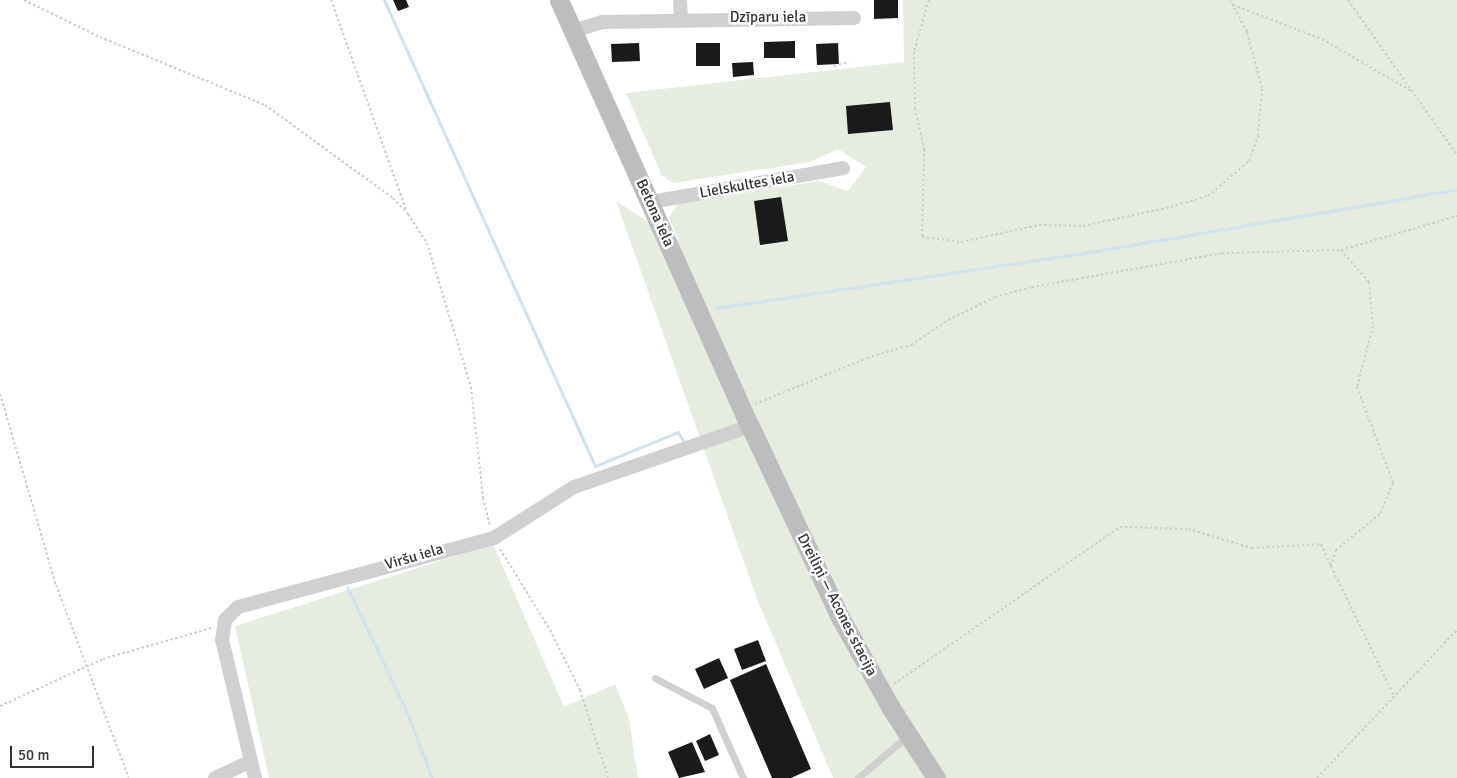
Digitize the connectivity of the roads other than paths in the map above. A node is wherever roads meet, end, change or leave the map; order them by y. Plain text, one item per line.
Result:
1 (559, 0) edge
2 (680, 0) edge
3 (854, 18) dead end
4 (681, 19) junction
5 (573, 31) junction
6 (843, 168) dead end
7 (651, 202) junction
8 (750, 426) junction
9 (655, 678) dead end
10 (908, 736) junction
11 (249, 762) junction
12 (215, 778) edge
13 (255, 778) edge
14 (743, 778) edge
15 (858, 778) edge
16 (936, 778) edge

1 - 5 main road, Betona iela
2 - 4 street
3 - 4 street, Dzīparu iela
4 - 5 street, Dzīparu iela
5 - 7 main road, Betona iela
6 - 7 street, Lielskultes iela
7 - 8 main road, Betona iela
8 - 10 main road, Dreiliņi — Acones stacija
8 - 11 street, Viršu iela
9 - 14 lane
10 - 15 lane
10 - 16 main road, Dreiliņi — Acones stacija
11 - 12 street
11 - 13 street

